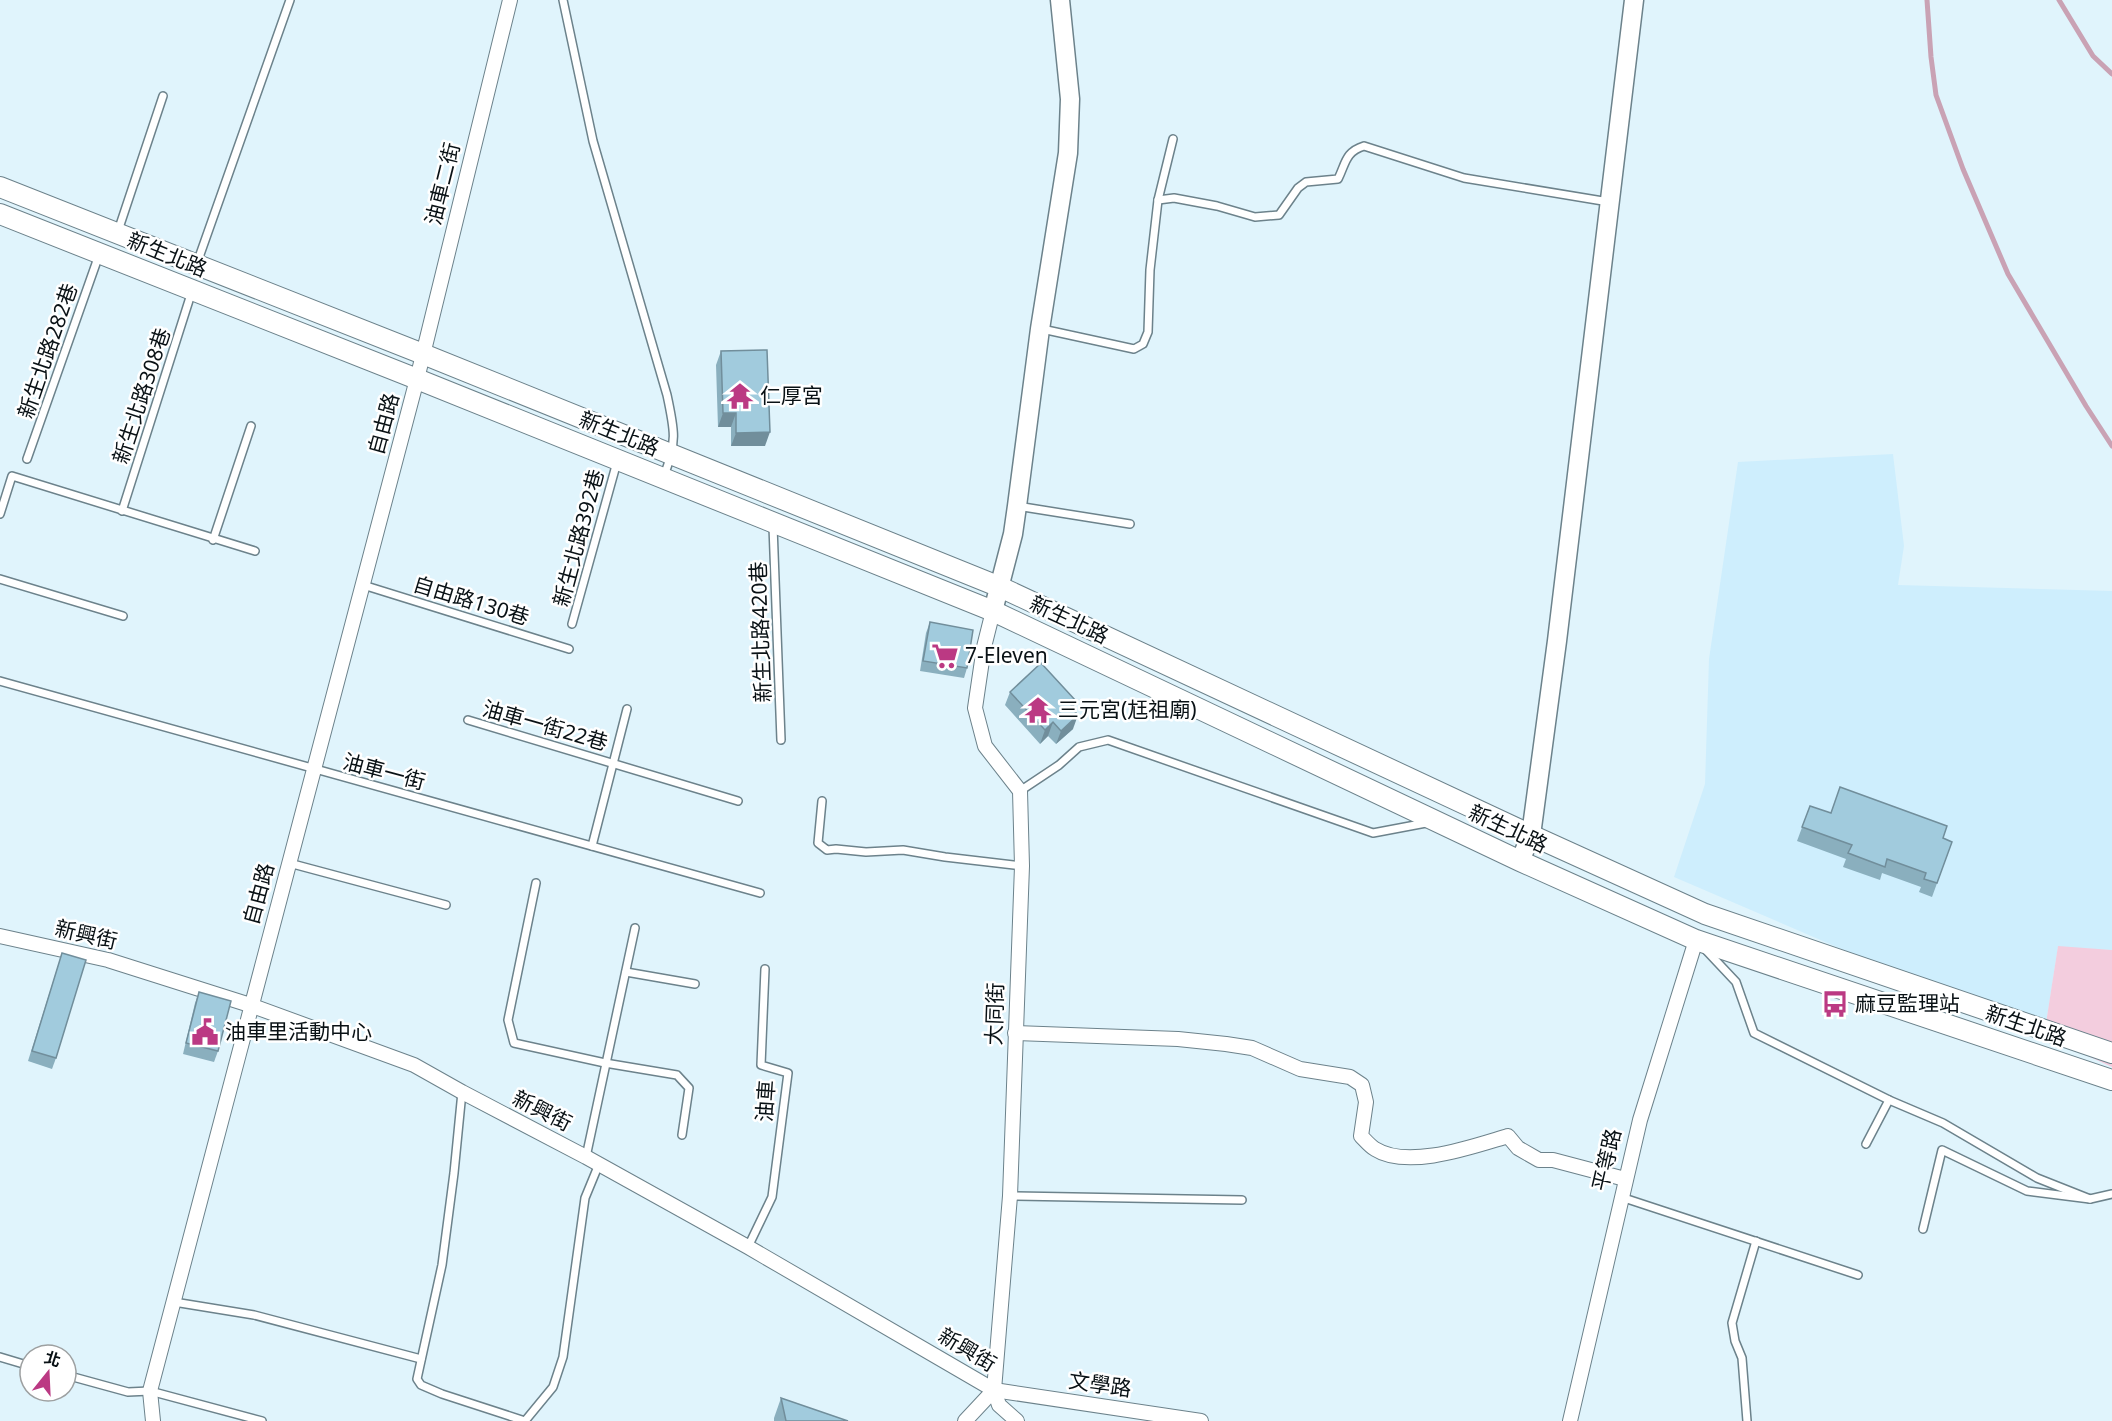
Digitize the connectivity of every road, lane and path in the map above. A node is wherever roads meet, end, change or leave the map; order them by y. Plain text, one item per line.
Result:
1 (290, 0) edge
2 (510, 0) edge
3 (563, 0) edge
4 (1060, 0) edge
5 (1634, 0) edge
6 (163, 96) dead end
7 (1173, 139) dead end
8 (0, 187) edge
9 (1158, 200) junction
10 (1609, 202) junction
11 (0, 214) edge
12 (117, 233) junction
13 (100, 253) junction
14 (196, 264) junction
15 (192, 291) junction
16 (1040, 329) junction
17 (423, 354) junction
18 (417, 379) junction
19 (251, 426) dead end
20 (672, 455) junction
21 (27, 459) dead end
22 (618, 460) junction
23 (663, 478) junction
24 (1017, 506) junction
25 (122, 511) junction
26 (0, 514) edge
27 (773, 524) junction
28 (1130, 524) dead end
29 (213, 540) junction
30 (255, 551) dead end
31 (0, 579) edge
32 (363, 585) junction
33 (1000, 587) junction
34 (993, 611) junction
35 (123, 616) dead end
36 (572, 624) dead end
37 (569, 649) dead end
38 (0, 681) edge
39 (627, 709) dead end
40 (468, 720) dead end
41 (781, 740) dead end
42 (614, 763) junction
43 (313, 769) junction
44 (1020, 791) junction
45 (738, 801) dead end
46 (822, 801) dead end
47 (1436, 822) junction
48 (1531, 835) junction
49 (592, 846) junction
50 (1520, 861) junction
51 (289, 863) junction
52 (1022, 866) junction
53 (536, 883) dead end
54 (760, 893) dead end
55 (446, 904) dead end
56 (1705, 914) junction
57 (635, 928) dead end
58 (0, 936) edge
59 (1695, 940) junction
60 (765, 969) dead end
61 (626, 972) junction
62 (695, 984) dead end
63 (250, 1005) junction
64 (1015, 1033) junction
65 (2112, 1053) edge
66 (605, 1063) junction
67 (2112, 1080) edge
68 (462, 1092) junction
69 (1889, 1100) junction
70 (682, 1136) dead end
71 (1866, 1144) dead end
72 (586, 1157) junction
73 (599, 1164) junction
74 (1625, 1179) junction
75 (2112, 1194) edge
76 (1010, 1196) junction
77 (1621, 1197) junction
78 (2090, 1199) junction
79 (1242, 1200) dead end
80 (1923, 1229) dead end
81 (1756, 1241) junction
82 (748, 1247) junction
83 (1858, 1275) dead end
84 (174, 1302) junction
85 (0, 1358) edge
86 (420, 1359) junction
87 (18, 1363) edge
88 (78, 1378) edge
89 (994, 1390) junction
90 (150, 1391) junction
91 (153, 1421) edge
92 (262, 1421) edge
93 (525, 1421) edge
94 (965, 1421) edge
95 (1017, 1421) edge
96 (1201, 1421) edge
97 (1570, 1421) edge
98 (1747, 1421) edge

1 - 14 lane
2 - 17 street, 油車二街
3 - 20 lane
4 - 16 street
5 - 10 street
6 - 12 lane
7 - 9 lane
8 - 12 main road, 新生北路
9 - 10 lane
9 - 16 lane
10 - 48 street
11 - 13 main road, 新生北路
12 - 14 main road, 新生北路
13 - 15 main road, 新生北路
13 - 21 lane, 新生北路282巷
14 - 17 main road, 新生北路
15 - 18 main road, 新生北路
15 - 25 lane, 新生北路308巷
16 - 24 street
17 - 18 street, 油車二街
17 - 20 main road, 新生北路
18 - 22 main road, 新生北路
18 - 32 street, 自由路
19 - 29 lane
20 - 23 lane
20 - 33 main road, 新生北路
22 - 23 main road, 新生北路
22 - 36 lane, 新生北路392巷
23 - 27 main road, 新生北路
24 - 28 lane
24 - 33 street
25 - 26 lane
25 - 29 lane
27 - 34 main road, 新生北路
27 - 41 lane, 新生北路420巷
29 - 30 lane
31 - 35 lane
32 - 37 lane, 自由路130巷
32 - 43 street, 自由路
33 - 34 street
33 - 48 main road, 新生北路
34 - 44 street
34 - 47 main road, 新生北路
38 - 43 lane, 油車一街
39 - 42 lane, 油車一街22巷
40 - 42 lane, 油車一街22巷
42 - 45 lane, 油車一街22巷
42 - 49 lane, 油車一街22巷
43 - 49 lane, 油車一街
43 - 51 street, 自由路
44 - 47 lane
44 - 52 street, 大同街
46 - 52 lane
47 - 50 main road, 新生北路
48 - 50 street
48 - 56 main road, 新生北路
49 - 54 lane, 油車一街
50 - 59 main road, 新生北路
51 - 55 lane
51 - 63 street, 自由路
52 - 64 street, 大同街
53 - 66 lane
56 - 59 street, 平等路
56 - 65 main road, 新生北路
57 - 61 lane
58 - 63 street, 新興街
59 - 67 main road, 新生北路
59 - 69 lane
59 - 74 street, 平等路
60 - 82 lane, 油車
61 - 62 lane
61 - 66 lane
63 - 68 street, 新興街
63 - 84 street, 自由路
64 - 74 street
64 - 76 street, 大同街
66 - 70 lane
66 - 72 lane
68 - 72 street, 新興街
68 - 86 lane
69 - 71 lane
69 - 78 lane
72 - 73 street, 新興街
73 - 82 street, 新興街
73 - 93 lane
74 - 77 street, 平等路
75 - 78 lane
76 - 79 lane
76 - 89 street, 大同街
77 - 81 lane
77 - 97 street, 平等路
78 - 80 lane
81 - 83 lane
81 - 98 lane
82 - 89 street, 新興街
84 - 86 lane
84 - 90 street, 自由路
85 - 87 lane
86 - 93 lane
88 - 90 lane
89 - 94 street
89 - 95 street, 新興街
89 - 96 street, 文學路
90 - 91 street, 自由路
90 - 92 lane

